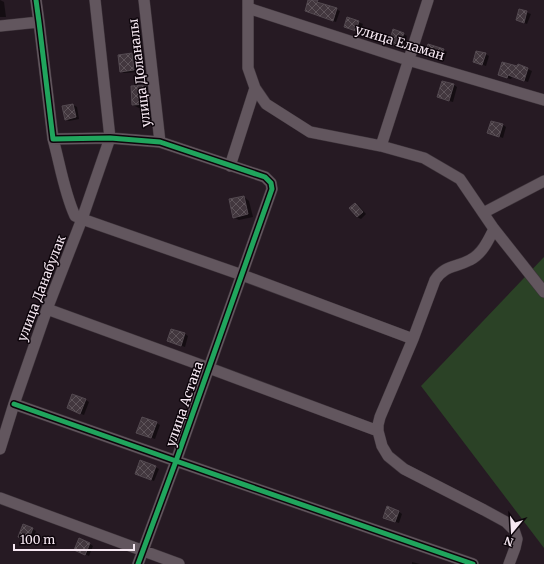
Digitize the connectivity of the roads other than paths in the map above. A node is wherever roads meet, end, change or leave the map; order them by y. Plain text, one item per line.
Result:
1 (36, 0) edge
2 (95, 0) edge
3 (144, 0) edge
4 (428, 0) edge
5 (248, 4) edge
6 (39, 22) junction
7 (0, 26) edge
8 (408, 60) junction
9 (254, 88) junction
10 (544, 100) edge
11 (110, 138) junction
12 (53, 139) junction
13 (160, 142) junction
14 (381, 146) junction
15 (230, 166) junction
16 (544, 181) edge
17 (484, 213) junction
18 (82, 219) junction
19 (494, 229) junction
20 (242, 274) junction
21 (544, 292) edge
22 (46, 309) junction
23 (413, 339) junction
24 (209, 368) junction
25 (14, 404) junction
26 (378, 431) junction
27 (0, 448) edge
28 (176, 461) junction
29 (0, 498) edge
30 (143, 551) junction
31 (138, 564) edge
32 (179, 564) edge
33 (473, 564) edge
34 (509, 564) edge

1 - 6 street
2 - 11 street
3 - 13 street, улица Доланалы
4 - 8 street
5 - 8 street, улица Еламан
5 - 9 street
6 - 7 street
6 - 12 street
8 - 10 street, улица Еламан
8 - 14 street
9 - 14 street
9 - 15 street
11 - 12 street, улица Астана
11 - 13 street, улица Астана
11 - 18 street, улица Данабулак
12 - 18 street
13 - 15 street, улица Астана
14 - 17 street
15 - 20 street, улица Астана
16 - 17 street
17 - 19 street
18 - 20 street
18 - 22 street, улица Данабулак
19 - 21 street
19 - 23 street
20 - 23 street
20 - 24 street, улица Астана
22 - 24 street
22 - 25 street, улица Данабулак
23 - 26 street
24 - 26 street
24 - 28 street, улица Астана
25 - 27 street, улица Данабулак
25 - 28 street
26 - 34 street
28 - 30 street, улица Астана
28 - 33 street
29 - 30 street
30 - 31 street, улица Астана
30 - 32 street

